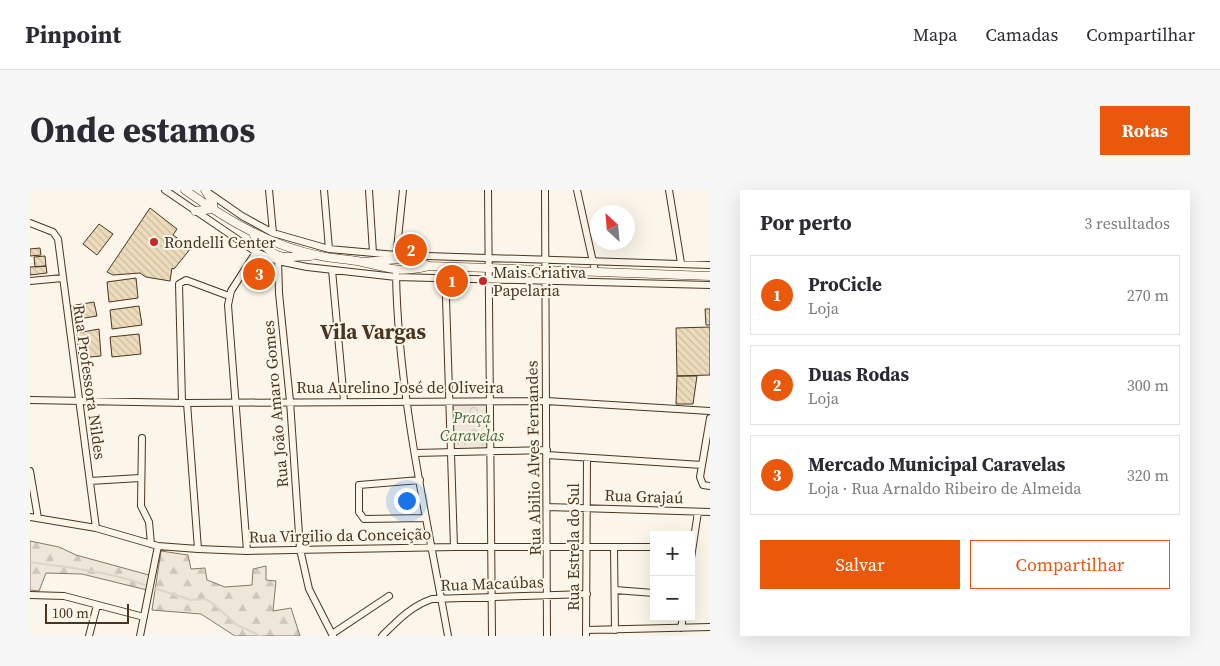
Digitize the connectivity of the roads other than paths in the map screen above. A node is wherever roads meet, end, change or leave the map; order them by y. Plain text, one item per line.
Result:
1 (165, 190) edge
2 (185, 190) edge
3 (205, 190) edge
4 (269, 190) edge
5 (324, 190) edge
6 (369, 190) edge
7 (403, 190) edge
8 (488, 190) edge
9 (545, 190) edge
10 (577, 190) edge
11 (670, 190) edge
12 (213, 210) junction
13 (195, 211) junction
14 (30, 223) edge
15 (252, 233) junction
16 (273, 237) junction
17 (290, 248) junction
18 (329, 249) junction
19 (256, 252) junction
20 (270, 253) junction
21 (373, 253) junction
22 (320, 256) junction
23 (288, 257) junction
24 (396, 258) junction
25 (489, 258) junction
26 (278, 259) junction
27 (544, 259) junction
28 (593, 260) junction
29 (363, 262) junction
30 (680, 263) junction
31 (710, 265) edge
32 (430, 266) junction
33 (445, 266) junction
34 (489, 268) junction
35 (332, 270) junction
36 (387, 270) junction
37 (544, 270) junction
38 (595, 271) junction
39 (399, 273) junction
40 (665, 275) junction
41 (710, 276) edge
42 (445, 277) junction
43 (63, 278) junction
44 (489, 278) junction
45 (544, 280) junction
46 (30, 281) edge
47 (665, 285) junction
48 (710, 285) edge
49 (229, 296) junction
50 (30, 400) edge
51 (490, 400) junction
52 (78, 401) junction
53 (290, 401) junction
54 (344, 401) junction
55 (408, 401) junction
56 (449, 401) junction
57 (546, 401) junction
58 (184, 402) junction
59 (237, 402) junction
60 (710, 411) edge
61 (710, 418) edge
62 (142, 438) dead end
63 (491, 451) junction
64 (451, 452) junction
65 (415, 453) junction
66 (547, 453) junction
67 (587, 458) junction
68 (702, 465) junction
69 (30, 476) edge
70 (140, 478) junction
71 (420, 480) junction
72 (90, 481) junction
73 (710, 486) edge
74 (547, 507) junction
75 (587, 508) junction
76 (698, 512) junction
77 (710, 512) edge
78 (30, 517) edge
79 (38, 518) junction
80 (426, 518) junction
81 (96, 528) junction
82 (695, 531) edge
83 (154, 544) junction
84 (432, 547) junction
85 (454, 547) junction
86 (492, 547) junction
87 (548, 547) junction
88 (650, 547) edge
89 (587, 548) junction
90 (614, 548) junction
91 (198, 549) junction
92 (300, 549) junction
93 (247, 551) junction
94 (616, 590) junction
95 (650, 593) edge
96 (587, 594) junction
97 (30, 595) edge
98 (547, 595) junction
99 (389, 596) dead end
100 (492, 597) junction
101 (441, 598) junction
102 (97, 605) junction
103 (144, 617) junction
104 (683, 621) edge
105 (710, 627) edge
106 (682, 628) junction
107 (615, 630) junction
108 (586, 633) edge
109 (626, 633) edge
110 (332, 635) edge
111 (89, 636) edge
112 (140, 636) edge
113 (382, 636) edge
114 (448, 636) edge
115 (492, 636) edge
116 (547, 636) edge

1 - 13 street
2 - 12 main road
3 - 12 main road
3 - 16 street
4 - 16 street
5 - 18 street
6 - 21 street
7 - 24 street
8 - 25 street
9 - 27 street, Rua Abilio Alves Fernandes
10 - 28 street
11 - 30 street
12 - 13 main road
12 - 15 main road
13 - 19 street
14 - 43 street, Rua Professora Nildes
15 - 16 main road
15 - 20 main road
16 - 17 main road
16 - 18 street
16 - 20 main road
17 - 22 main road
17 - 23 main road
18 - 21 street
19 - 26 street
19 - 49 street
20 - 26 main road
21 - 24 street
22 - 23 main road
22 - 29 main road
23 - 26 main road
24 - 25 street
24 - 29 main road
24 - 32 main road
24 - 36 main road
24 - 39 main road
25 - 27 street
25 - 34 street
26 - 35 street
26 - 53 street, Rua João Amaro Gomes
27 - 28 street
27 - 37 street, Rua Abilio Alves Fernandes
28 - 30 street
28 - 38 street
29 - 36 main road
30 - 31 street
32 - 33 main road
32 - 39 main road
33 - 34 main road
33 - 42 street
34 - 37 main road
34 - 44 street
35 - 39 street
35 - 54 street
36 - 39 main road
37 - 38 main road
37 - 45 street, Rua Abilio Alves Fernandes
38 - 40 main road
39 - 42 street
39 - 55 street
40 - 41 main road
40 - 47 street
42 - 44 street
42 - 56 street
43 - 46 street
43 - 52 street, Rua Professora Nildes
44 - 45 street
44 - 51 street
45 - 47 street
45 - 57 street, Rua Abilio Alves Fernandes
47 - 48 street
49 - 58 street
49 - 59 street
50 - 52 street, Rua Aurelino José de Oliveira
51 - 56 street, Rua Aurelino José de Oliveira
51 - 57 street, Rua Aurelino José de Oliveira
51 - 63 street
52 - 58 street, Rua Aurelino José de Oliveira
52 - 72 street, Rua Professora Nildes
53 - 54 street, Rua Aurelino José de Oliveira
53 - 59 street, Rua Aurelino José de Oliveira
53 - 92 street, Rua João Amaro Gomes
54 - 55 street, Rua Aurelino José de Oliveira
55 - 56 street, Rua Aurelino José de Oliveira
55 - 65 street
56 - 64 street
57 - 60 street, Rua Aurelino José de Oliveira
57 - 66 street, Rua Abilio Alves Fernandes
58 - 59 street, Rua Aurelino José de Oliveira
58 - 91 street
59 - 93 street
61 - 68 street
62 - 70 street
63 - 64 street
63 - 66 street
63 - 86 street
64 - 65 street
64 - 85 street
65 - 71 street
66 - 67 street
66 - 74 street, Rua Abilio Alves Fernandes
67 - 68 street
67 - 75 street, Rua Estrela do Sul
68 - 73 street
69 - 79 street
70 - 72 street
70 - 83 street
71 - 80 street
71 - 80 street
72 - 81 street, Rua Professora Nildes
74 - 75 street, Rua Grajaú
74 - 87 street, Rua Abilio Alves Fernandes
75 - 76 street, Rua Grajaú
75 - 89 street, Rua Estrela do Sul
76 - 77 street, Rua Grajaú
76 - 82 street
78 - 79 street, Rua Virgilio da Conceição
79 - 81 street, Rua Virgilio da Conceição
80 - 84 street
81 - 83 street, Rua Virgilio da Conceição
83 - 91 street, Rua Virgilio da Conceição
83 - 103 street
84 - 85 street, Rua Virgilio da Conceição
84 - 92 street, Rua Virgilio da Conceição
84 - 101 street
85 - 86 street, Rua Virgilio da Conceição
86 - 87 street, Rua Virgilio da Conceição
86 - 100 street
87 - 89 street, Rua Virgilio da Conceição
87 - 98 street, Rua Abilio Alves Fernandes
88 - 90 street, Rua Virgilio da Conceição
89 - 90 street, Rua Virgilio da Conceição
89 - 96 street, Rua Estrela do Sul
90 - 94 street
91 - 93 street, Rua Virgilio da Conceição
92 - 93 street, Rua Virgilio da Conceição
92 - 110 street, Rua João Amaro Gomes
94 - 95 street
94 - 107 street
96 - 98 street, Rua Macaúbas
96 - 108 street, Rua Estrela do Sul
97 - 102 street
98 - 100 street, Rua Macaúbas
98 - 116 street, Rua Abilio Alves Fernandes
99 - 110 street
100 - 101 street, Rua Macaúbas
100 - 115 street
101 - 113 street, Rua Macaúbas
101 - 114 street
102 - 103 street
102 - 111 street
103 - 112 street
104 - 106 street
105 - 106 street
106 - 109 street
107 - 108 street
107 - 109 street

